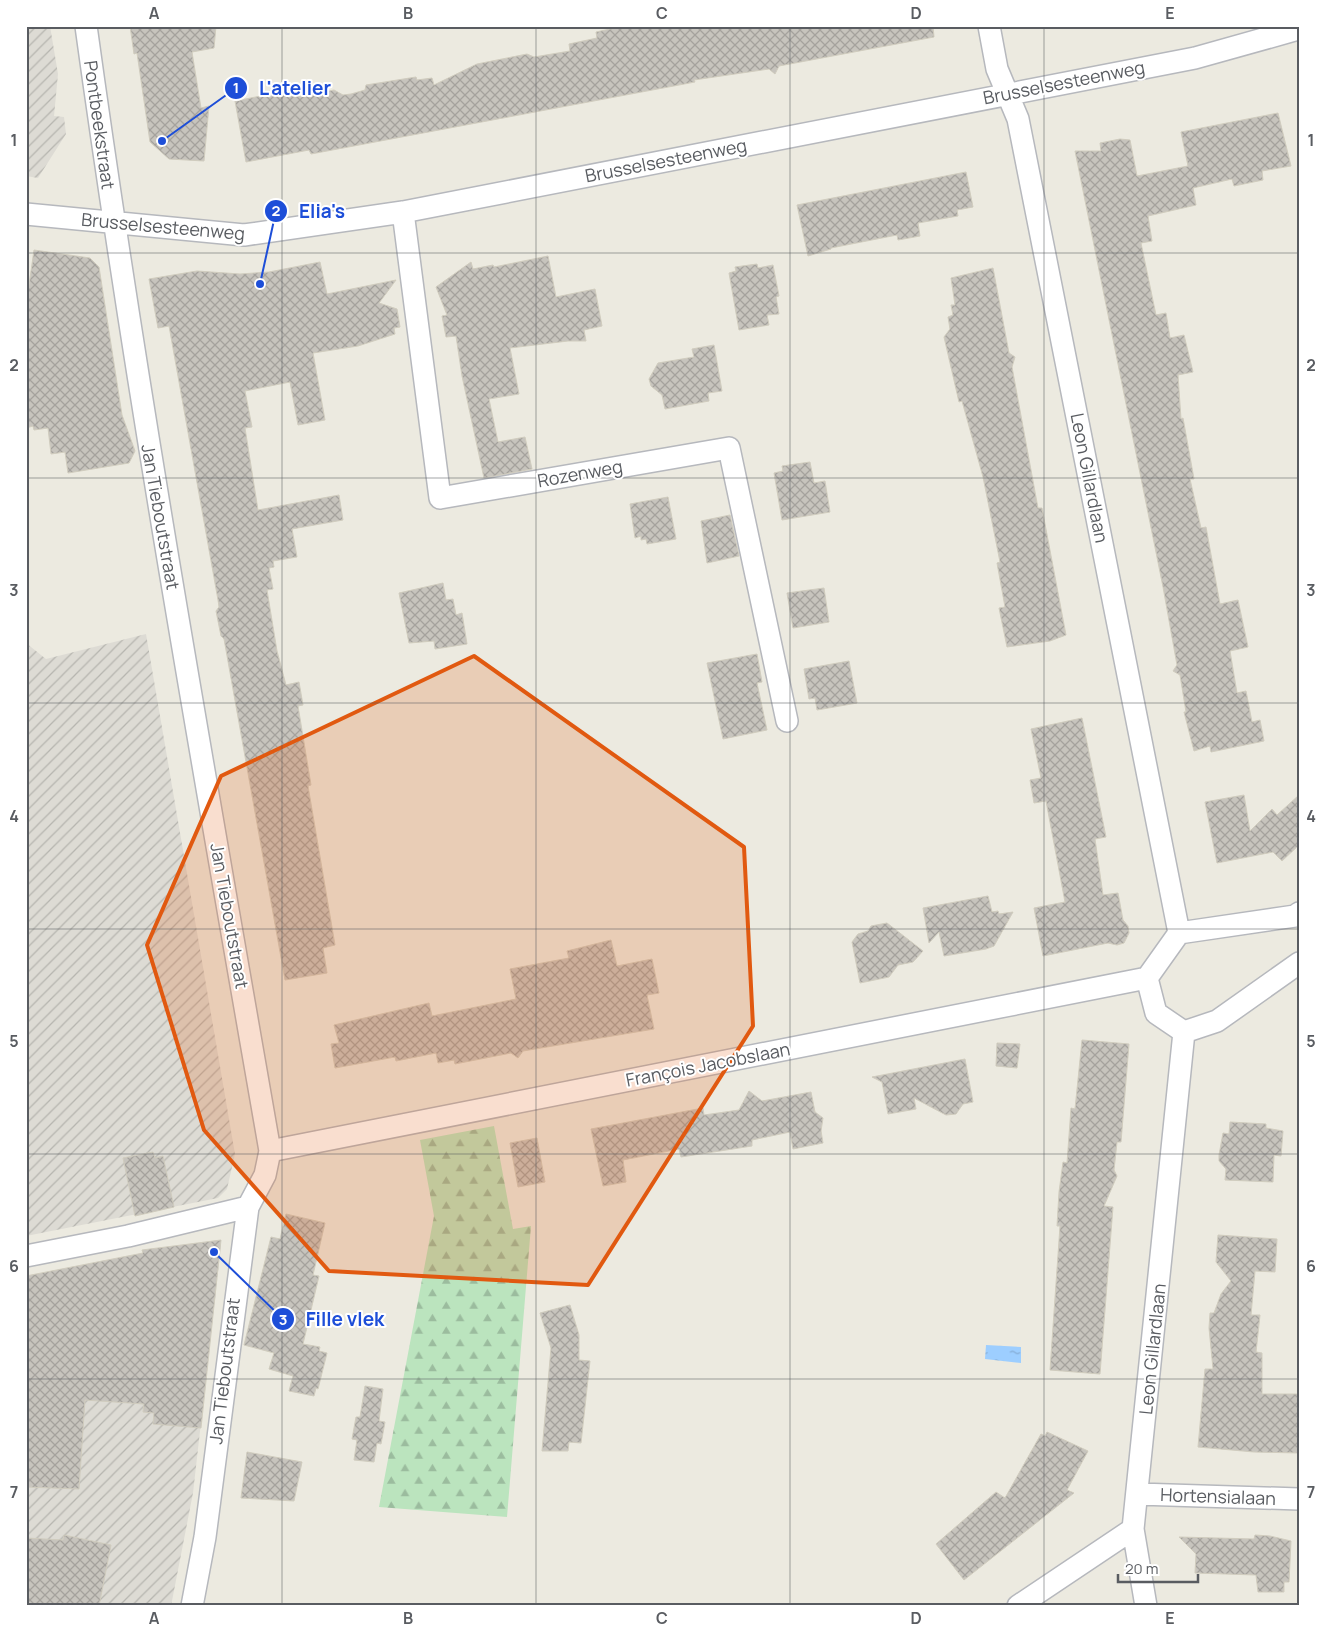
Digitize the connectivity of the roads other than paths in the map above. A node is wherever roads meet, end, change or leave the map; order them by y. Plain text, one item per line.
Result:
1 (86, 26) edge
2 (989, 26) edge
3 (1299, 27) edge
4 (1007, 94) junction
5 (403, 212) junction
6 (26, 214) edge
7 (113, 224) junction
8 (787, 721) dead end
9 (1297, 920) edge
10 (1179, 933) junction
11 (1299, 963) edge
12 (1147, 978) junction
13 (1184, 1032) junction
14 (270, 1151) junction
15 (248, 1207) junction
16 (26, 1256) edge
17 (1138, 1494) junction
18 (1299, 1499) edge
19 (1133, 1529) junction
20 (192, 1606) edge
21 (1018, 1606) edge
22 (1146, 1606) edge

1 - 7 street, Pontbeekstraat
2 - 4 street, Leon Gillardlaan
3 - 4 street, Brusselsesteenweg
4 - 5 street, Brusselsesteenweg
4 - 10 street, Leon Gillardlaan
5 - 7 street, Brusselsesteenweg
5 - 8 street, Rozenweg
6 - 7 street, Brusselsesteenweg
7 - 14 street, Jan Tieboutstraat
9 - 10 street
10 - 12 street
11 - 13 street
12 - 13 street
12 - 14 street, François Jacobslaan
13 - 17 street, Leon Gillardlaan
14 - 15 street, Jan Tieboutstraat
15 - 16 street
15 - 20 street, Jan Tieboutstraat
17 - 18 street, Hortensialaan
17 - 19 street, Leon Gillardlaan
19 - 21 street
19 - 22 street, Leon Gillardlaan

